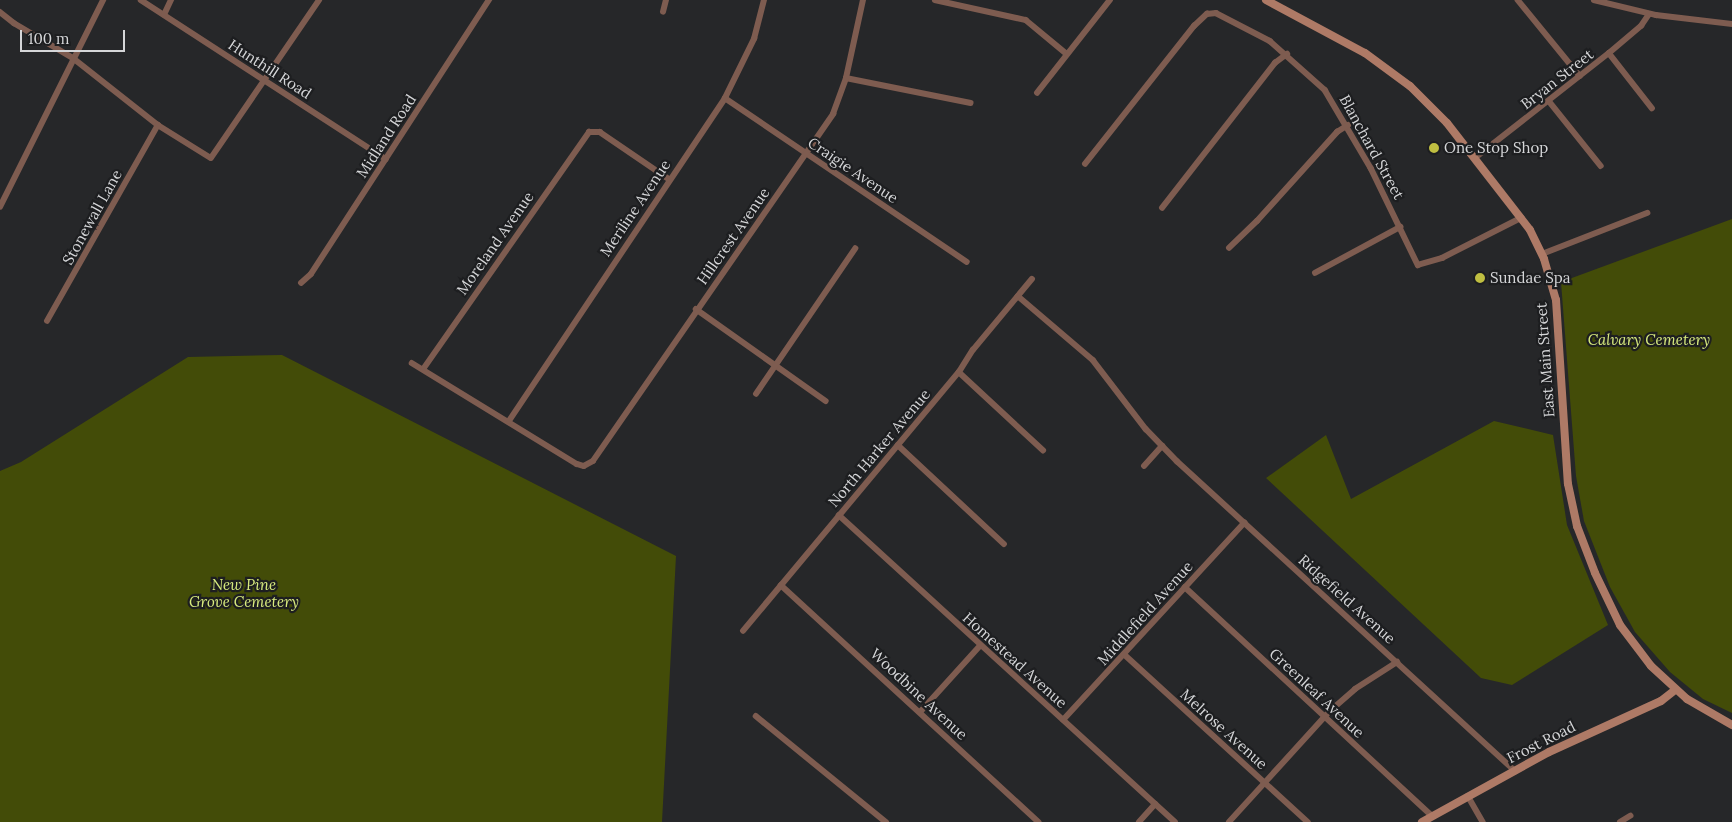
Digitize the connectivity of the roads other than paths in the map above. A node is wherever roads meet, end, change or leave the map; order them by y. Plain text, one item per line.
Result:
1 (103, 0) edge
2 (141, 0) edge
3 (171, 0) edge
4 (319, 0) edge
5 (490, 0) edge
6 (666, 0) edge
7 (764, 0) edge
8 (863, 0) edge
9 (935, 0) edge
10 (1110, 0) edge
11 (1266, 0) edge
12 (1518, 0) edge
13 (1594, 0) edge
14 (1276, 2) edge
15 (0, 12) edge
16 (663, 12) dead end
17 (1649, 14) junction
18 (164, 15) junction
19 (1732, 24) edge
20 (1609, 53) junction
21 (1067, 54) junction
22 (1287, 54) junction
23 (73, 58) junction
24 (1580, 76) junction
25 (846, 78) junction
26 (266, 81) junction
27 (1037, 93) dead end
28 (724, 98) junction
29 (1549, 102) junction
30 (971, 103) dead end
31 (1652, 108) dead end
32 (158, 125) junction
33 (1348, 125) junction
34 (807, 154) junction
35 (1475, 158) junction
36 (386, 159) junction
37 (1085, 164) dead end
38 (1602, 166) dead end
39 (668, 179) junction
40 (0, 207) edge
41 (1162, 208) dead end
42 (1647, 213) dead end
43 (1521, 218) junction
44 (1400, 227) junction
45 (1229, 248) dead end
46 (855, 249) dead end
47 (1542, 254) junction
48 (967, 262) dead end
49 (1315, 273) dead end
50 (1032, 279) dead end
51 (301, 283) dead end
52 (1018, 296) junction
53 (696, 309) junction
54 (47, 321) dead end
55 (412, 363) dead end
56 (774, 366) junction
57 (424, 368) junction
58 (959, 372) junction
59 (756, 394) dead end
60 (826, 401) dead end
61 (509, 421) junction
62 (898, 445) junction
63 (1162, 446) junction
64 (1043, 450) dead end
65 (1144, 466) dead end
66 (839, 515) junction
67 (1244, 523) junction
68 (1004, 544) dead end
69 (782, 585) junction
70 (1185, 587) junction
71 (743, 631) dead end
72 (980, 646) junction
73 (1124, 654) junction
74 (1397, 662) junction
75 (1675, 690) junction
76 (920, 711) junction
77 (756, 716) dead end
78 (1324, 718) junction
79 (1063, 720) junction
80 (1732, 726) edge
81 (1515, 771) junction
82 (1264, 783) junction
83 (1468, 796) junction
84 (1155, 804) junction
85 (1432, 816) junction
86 (1630, 816) dead end
87 (886, 822) edge
88 (1039, 822) edge
89 (1139, 822) edge
90 (1175, 822) edge
91 (1229, 822) edge
92 (1308, 822) edge
93 (1422, 822) edge
94 (1483, 822) edge
95 (1620, 822) edge

1 - 23 street
2 - 18 street, Hunthill Road
3 - 18 street
4 - 26 street
5 - 36 street, Midland Road
6 - 16 street
7 - 28 street, Meriline Avenue
8 - 25 street, Hillcrest Avenue
9 - 21 street
10 - 21 street
11 - 14 main road, East Main Street
12 - 24 street
13 - 17 street
14 - 35 main road, East Main Street
15 - 23 street
17 - 19 street
17 - 20 street, Bryan Street
18 - 26 street, Hunthill Road
20 - 24 street, Bryan Street
20 - 31 street
21 - 27 street
22 - 33 street, Blanchard Street
22 - 37 street, Blanchard Street
22 - 41 street
23 - 32 street
23 - 40 street
24 - 29 street, Bryan Street
25 - 30 street
25 - 34 street, Hillcrest Avenue
26 - 32 street
26 - 36 street, Hunthill Road
28 - 34 street, Craigie Avenue
28 - 39 street, Meriline Avenue
29 - 35 street, Bryan Street
29 - 38 street
32 - 54 street, Stonewall Lane
33 - 44 street, Blanchard Street
33 - 45 street
34 - 48 street, Craigie Avenue
34 - 53 street, Hillcrest Avenue
35 - 43 main road, East Main Street
36 - 51 street, Midland Road
39 - 57 street, Moreland Avenue
39 - 61 street, Meriline Avenue
42 - 47 street
43 - 44 street, Blanchard Street
43 - 47 main road, East Main Street
44 - 49 street
46 - 56 street
47 - 75 main road, East Main Street
50 - 52 street, North Harker Avenue
52 - 58 street, North Harker Avenue
52 - 63 street, Ridgefield Avenue
53 - 56 street
53 - 61 street, Hillcrest Avenue
55 - 57 street
56 - 59 street
56 - 60 street
57 - 61 street
58 - 62 street, North Harker Avenue
58 - 64 street
62 - 66 street, North Harker Avenue
62 - 68 street
63 - 65 street
63 - 67 street, Ridgefield Avenue
66 - 69 street, North Harker Avenue
66 - 72 street, Homestead Avenue
67 - 70 street, Middlefield Avenue
67 - 74 street, Ridgefield Avenue
69 - 71 street, North Harker Avenue
69 - 76 street, Woodbine Avenue
70 - 73 street, Middlefield Avenue
70 - 78 street, Greenleaf Avenue
72 - 76 street
72 - 79 street, Homestead Avenue
73 - 79 street, Middlefield Avenue
73 - 82 street, Melrose Avenue
74 - 78 street
74 - 81 street, Ridgefield Avenue
75 - 80 main road, East Main Street
75 - 81 main road, Frost Road
76 - 88 street, Woodbine Avenue
77 - 87 street
78 - 82 street
78 - 85 street, Greenleaf Avenue
79 - 84 street, Homestead Avenue
81 - 83 main road, Frost Road
82 - 91 street
82 - 92 street, Melrose Avenue
83 - 85 main road, Frost Road
83 - 94 street
84 - 89 street
84 - 90 street, Homestead Avenue
85 - 93 main road, Frost Road
86 - 95 street

